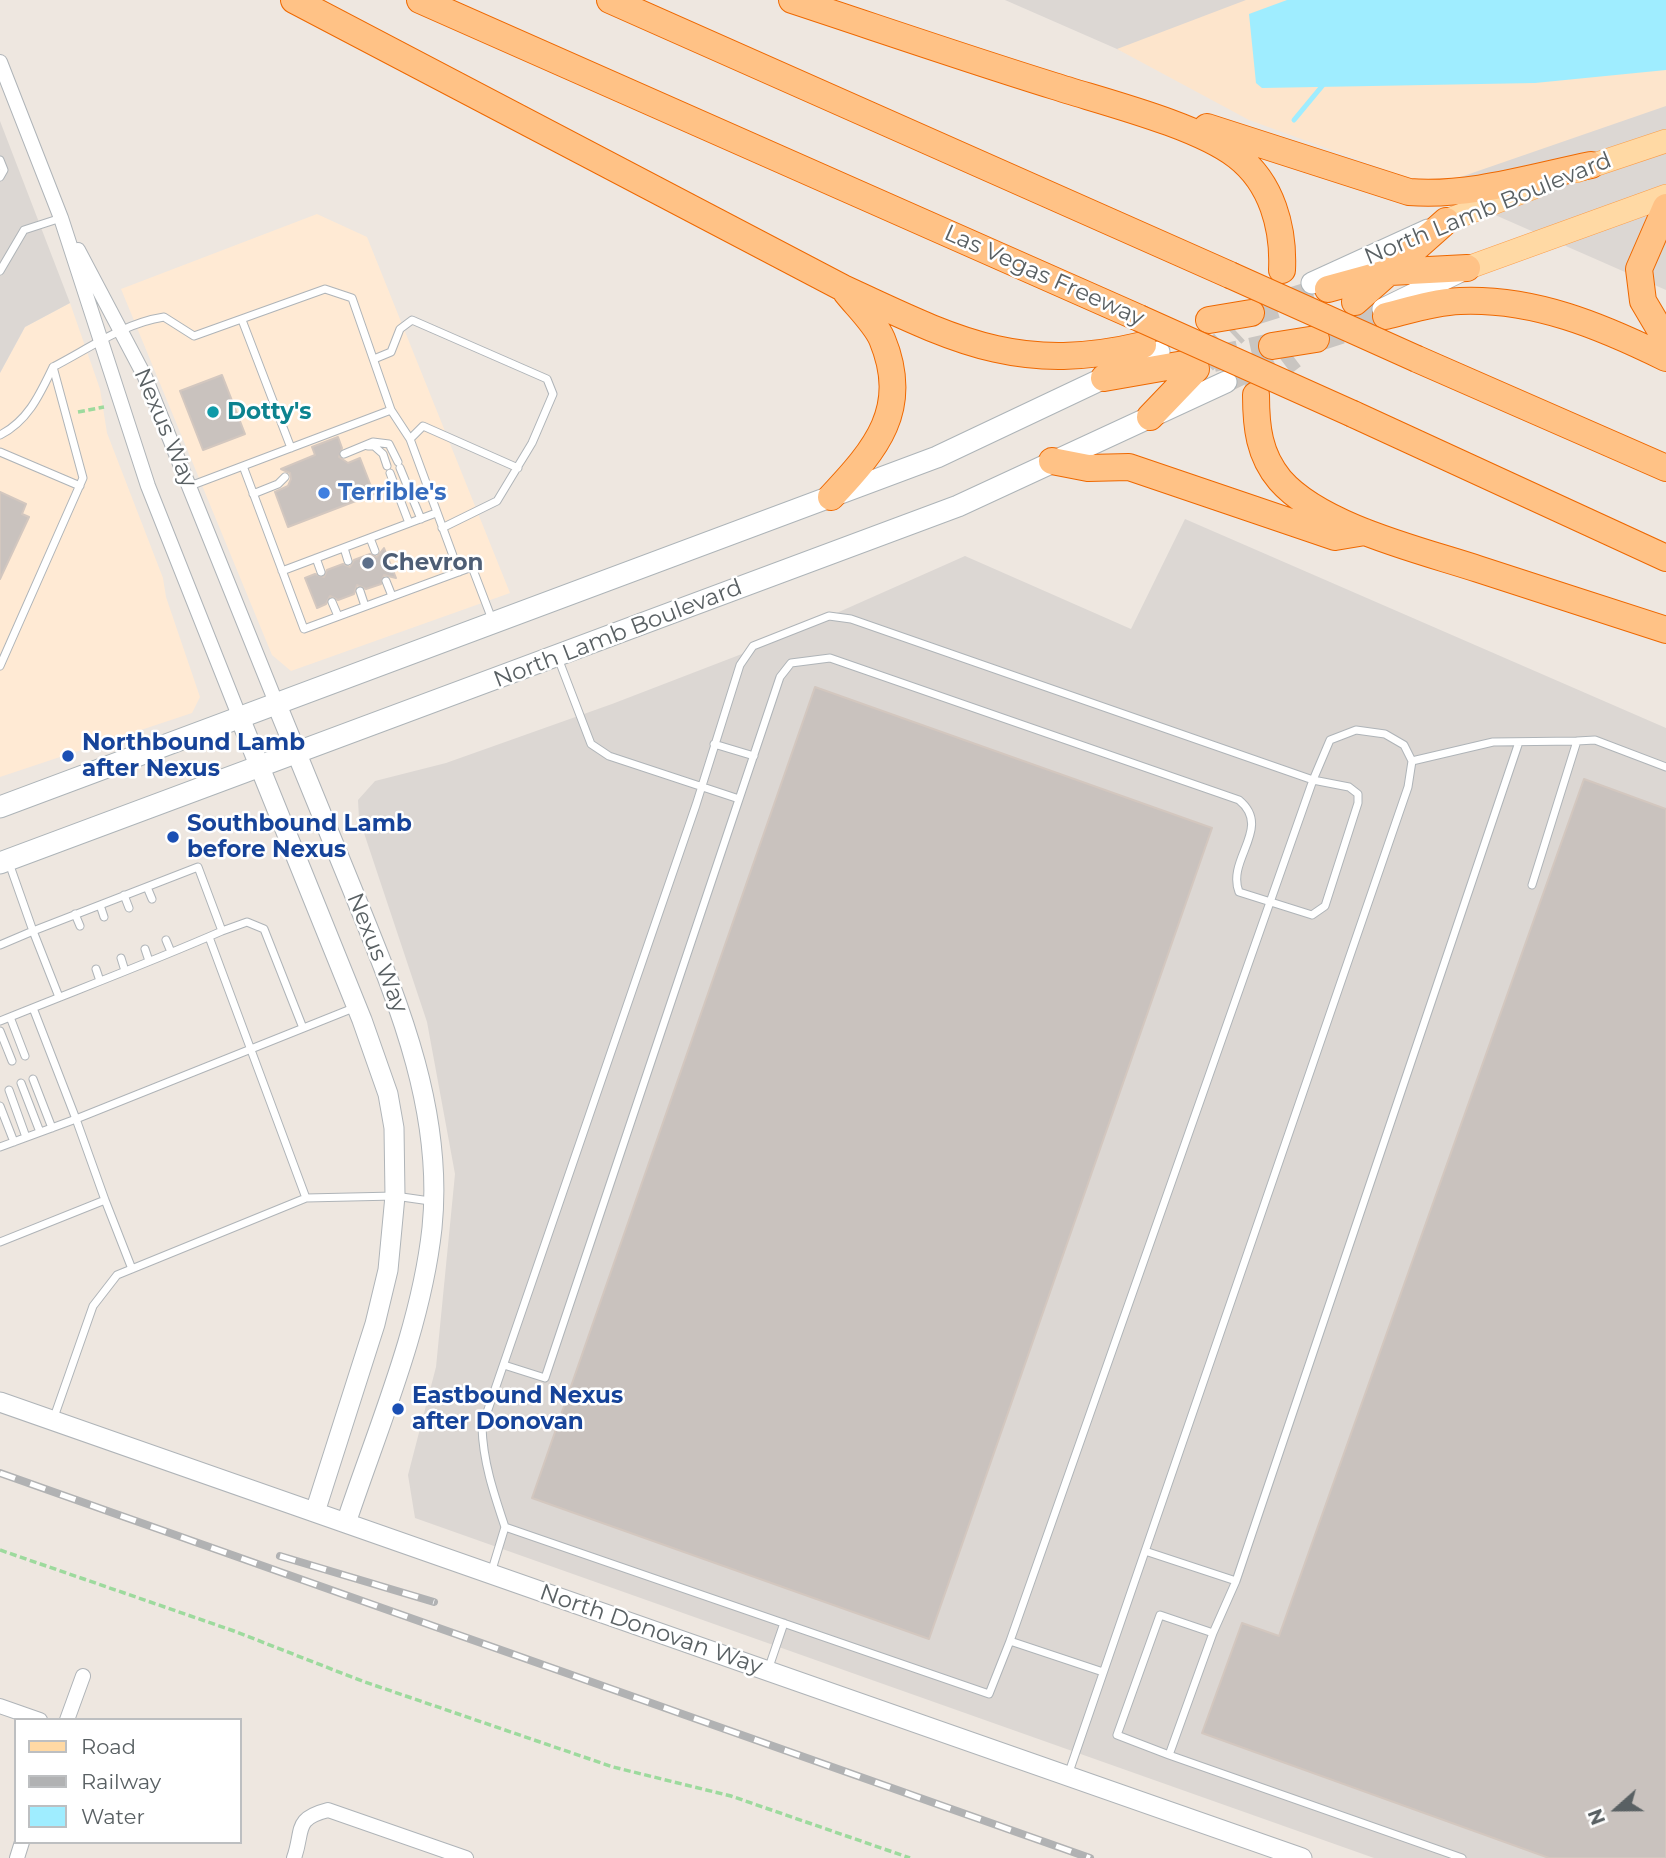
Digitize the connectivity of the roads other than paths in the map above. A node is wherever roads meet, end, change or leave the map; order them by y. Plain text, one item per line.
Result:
1 (294, 0) edge
2 (420, 0) edge
3 (610, 0) edge
4 (792, 0) edge
5 (0, 62) edge
6 (1136, 112) junction
7 (1666, 141) edge
8 (0, 160) edge
9 (1591, 165) junction
10 (0, 177) edge
11 (1666, 196) edge
12 (1666, 207) edge
13 (61, 218) junction
14 (1446, 221) junction
15 (1467, 268) junction
16 (1282, 270) dead end
17 (0, 271) edge
18 (1390, 272) junction
19 (1320, 286) joint
20 (843, 288) junction
21 (1373, 310) junction
22 (242, 320) junction
23 (120, 331) junction
24 (1315, 339) tunnel mouth
25 (1666, 340) edge
26 (101, 342) junction
27 (1151, 349) joint
28 (1283, 352) tunnel mouth
29 (1666, 358) edge
30 (374, 359) junction
31 (53, 367) junction
32 (1104, 378) junction
33 (1226, 382) tunnel mouth
34 (1256, 395) dead end
35 (391, 410) junction
36 (1150, 417) junction
37 (0, 435) edge
38 (410, 439) junction
39 (364, 446) junction
40 (291, 448) junction
41 (0, 452) edge
42 (344, 454) dead end
43 (1052, 461) junction
44 (243, 466) junction
45 (518, 468) junction
46 (1666, 468) edge
47 (285, 477) dead end
48 (80, 486) junction
49 (190, 486) junction
50 (253, 494) junction
51 (831, 497) junction
52 (436, 513) junction
53 (421, 519) junction
54 (409, 523) junction
55 (442, 528) junction
56 (1366, 532) junction
57 (370, 538) junction
58 (344, 548) junction
59 (375, 551) dead end
60 (316, 558) junction
61 (1666, 558) edge
62 (348, 561) dead end
63 (282, 571) junction
64 (321, 572) dead end
65 (459, 572) junction
66 (386, 581) dead end
67 (360, 591) dead end
68 (392, 596) junction
69 (332, 601) dead end
70 (365, 606) junction
71 (338, 616) junction
72 (494, 624) junction
73 (1666, 630) edge
74 (557, 657) junction
75 (0, 666) edge
76 (276, 705) junction
77 (240, 718) junction
78 (1577, 741) junction
79 (1519, 742) junction
80 (714, 744) junction
81 (296, 753) junction
82 (754, 756) junction
83 (1412, 761) junction
84 (259, 767) junction
85 (1666, 768) edge
86 (1312, 780) junction
87 (701, 787) junction
88 (739, 799) junction
89 (0, 807) edge
90 (4, 862) edge
91 (1532, 886) dead end
92 (147, 887) junction
93 (124, 895) junction
94 (152, 899) dead end
95 (1269, 902) junction
96 (100, 905) junction
97 (129, 908) dead end
98 (75, 914) junction
99 (104, 917) dead end
100 (80, 926) dead end
101 (33, 931) junction
102 (222, 931) junction
103 (209, 937) junction
104 (166, 940) dead end
105 (0, 945) edge
106 (145, 950) dead end
107 (171, 952) junction
108 (121, 958) dead end
109 (149, 961) junction
110 (96, 969) dead end
111 (125, 971) junction
112 (100, 981) junction
113 (59, 997) junction
114 (357, 1007) junction
115 (33, 1008) junction
116 (10, 1017) junction
117 (0, 1021) edge
118 (303, 1028) junction
119 (0, 1031) edge
120 (252, 1049) junction
121 (24, 1056) dead end
122 (12, 1061) dead end
123 (33, 1079) dead end
124 (21, 1083) dead end
125 (9, 1090) dead end
126 (0, 1106) edge
127 (76, 1119) junction
128 (52, 1128) junction
129 (40, 1132) junction
130 (26, 1137) junction
131 (14, 1142) junction
132 (1, 1145) edge
133 (395, 1196) junction
134 (306, 1198) junction
135 (105, 1200) junction
136 (433, 1202) junction
137 (0, 1241) edge
138 (132, 1269) junction
139 (504, 1365) junction
140 (0, 1402) edge
141 (53, 1420) junction
142 (315, 1512) junction
143 (346, 1523) junction
144 (505, 1527) junction
145 (1144, 1551) junction
146 (491, 1574) junction
147 (1236, 1581) junction
148 (784, 1623) junction
149 (1213, 1633) junction
150 (1010, 1642) junction
151 (768, 1671) junction
152 (1103, 1672) junction
153 (83, 1675) dead end
154 (0, 1706) edge
155 (34, 1718) edge
156 (68, 1718) edge
157 (1169, 1755) junction
158 (1068, 1776) junction
159 (294, 1858) edge
160 (466, 1858) edge
161 (1302, 1858) edge
162 (1462, 1858) edge

1 - 20 highway
2 - 61 highway, Las Vegas Freeway, bridge
3 - 46 highway, bridge
4 - 6 highway
5 - 13 street, Nexus Way
6 - 9 highway
6 - 16 highway
7 - 9 main road, North Lamb Boulevard
8 - 10 lane
9 - 14 main road, North Lamb Boulevard
11 - 15 main road, North Lamb Boulevard
12 - 25 highway
13 - 17 lane
13 - 23 street, Nexus Way
13 - 26 street, Nexus Way
14 - 18 highway
14 - 19 main road, North Lamb Boulevard
15 - 18 highway
15 - 21 main road, North Lamb Boulevard
18 - 19 highway
18 - 21 highway
20 - 27 highway
20 - 51 highway
21 - 29 highway
22 - 23 lane
22 - 30 lane
22 - 40 lane
23 - 26 lane
23 - 49 street, Nexus Way
24 - 28 highway
26 - 31 lane
26 - 77 street, Nexus Way
27 - 32 main road
30 - 35 lane
30 - 45 lane
31 - 37 lane
31 - 48 lane
32 - 36 highway
32 - 51 main road
33 - 36 main road, North Lamb Boulevard
34 - 56 highway
35 - 38 lane
35 - 40 lane
36 - 43 main road, North Lamb Boulevard
38 - 45 lane
38 - 52 lane
39 - 42 lane
39 - 53 lane
39 - 54 lane
40 - 44 lane
41 - 48 lane
43 - 56 highway
43 - 74 main road, North Lamb Boulevard
44 - 49 lane
44 - 50 lane
45 - 55 lane
47 - 50 lane
48 - 75 lane
49 - 76 street, Nexus Way
50 - 63 lane
51 - 72 main road
52 - 53 lane
52 - 55 lane
53 - 54 lane
54 - 57 lane
55 - 65 lane
56 - 73 highway
57 - 58 lane
57 - 59 lane
58 - 60 lane
58 - 62 lane
60 - 63 lane
60 - 64 lane
63 - 71 lane
65 - 68 lane
65 - 72 lane
66 - 68 lane
67 - 70 lane
68 - 70 lane
69 - 71 lane
70 - 71 lane
72 - 76 main road
74 - 81 main road, North Lamb Boulevard
74 - 87 lane
76 - 77 main road
76 - 81 street, Nexus Way
77 - 84 street, Nexus Way
77 - 89 main road
78 - 79 lane
78 - 85 lane
78 - 91 lane
79 - 83 lane
79 - 147 lane
80 - 82 lane
80 - 86 lane
80 - 87 lane
81 - 84 main road, North Lamb Boulevard
81 - 136 street, Nexus Way
82 - 88 lane
82 - 95 lane
83 - 86 lane
83 - 145 lane
84 - 90 main road, North Lamb Boulevard
84 - 114 street, Nexus Way
86 - 95 lane
86 - 95 lane
87 - 88 lane
87 - 139 lane
88 - 139 lane
90 - 101 lane
92 - 93 lane
92 - 94 lane
92 - 102 lane
93 - 96 lane
93 - 97 lane
95 - 150 lane
96 - 98 lane
96 - 99 lane
98 - 100 lane
98 - 101 lane
101 - 105 lane
101 - 113 lane
102 - 103 lane
102 - 118 lane
103 - 107 lane
103 - 120 lane
104 - 107 lane
106 - 109 lane
107 - 109 lane
108 - 111 lane
109 - 111 lane
110 - 112 lane
111 - 112 lane
112 - 113 lane
113 - 115 lane
114 - 118 lane
114 - 133 street, Nexus Way
115 - 116 lane
115 - 127 lane
116 - 117 lane
116 - 121 lane
118 - 120 lane
119 - 122 lane
120 - 127 lane
120 - 134 lane
123 - 128 lane
124 - 129 lane
125 - 130 lane
126 - 131 lane
127 - 128 lane
127 - 135 lane
128 - 129 lane
129 - 130 lane
130 - 131 lane
131 - 132 lane
133 - 134 lane
133 - 136 lane
133 - 142 street, Nexus Way
134 - 138 lane
135 - 137 lane
135 - 138 lane
136 - 143 street, Nexus Way
138 - 141 lane
139 - 144 lane
140 - 141 street, North Donovan Way
141 - 142 street, North Donovan Way
142 - 143 street, North Donovan Way
143 - 146 street, North Donovan Way
144 - 146 lane
144 - 148 lane
145 - 147 lane
145 - 152 lane
146 - 151 street, North Donovan Way
147 - 149 lane
148 - 150 lane
148 - 151 lane
149 - 157 lane
149 - 157 lane
150 - 152 lane
151 - 158 street, North Donovan Way
152 - 158 lane
153 - 156 street
154 - 155 street
157 - 162 lane
158 - 161 street, North Donovan Way
159 - 160 street

